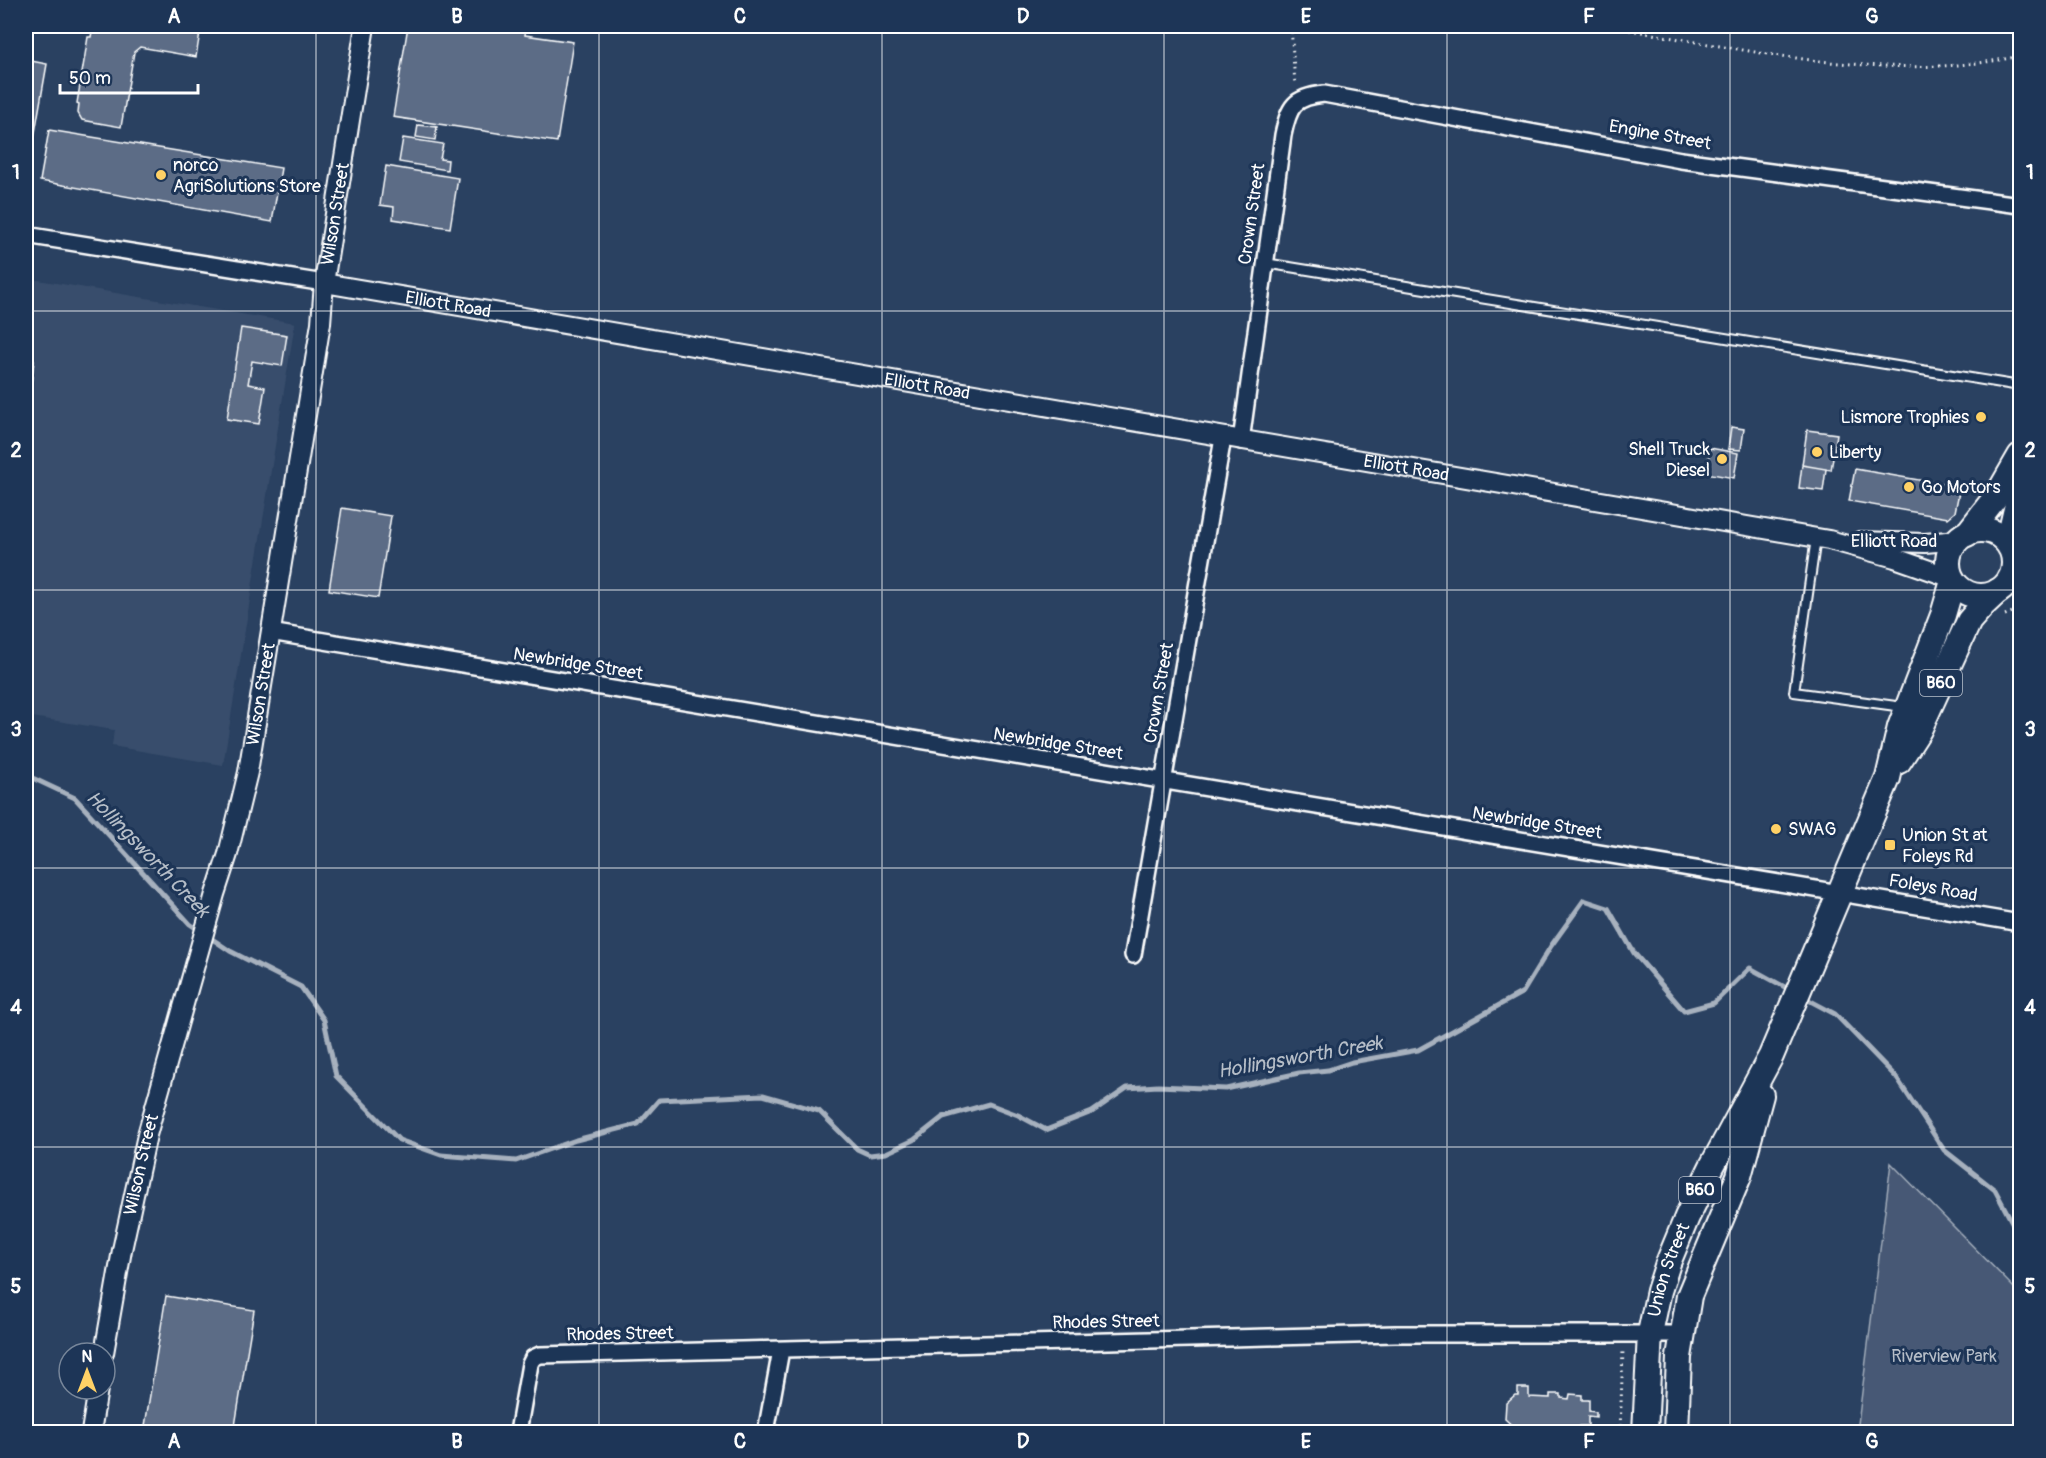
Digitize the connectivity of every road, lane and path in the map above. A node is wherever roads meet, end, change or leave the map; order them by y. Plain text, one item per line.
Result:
1 (365, 26) edge
2 (1291, 26) edge
3 (1606, 26) edge
4 (2020, 56) edge
5 (1296, 102) junction
6 (2020, 205) edge
7 (26, 235) edge
8 (1265, 262) junction
9 (324, 283) junction
10 (2020, 386) edge
11 (1232, 440) junction
12 (2020, 456) edge
13 (2020, 492) edge
14 (1963, 537) junction
15 (1822, 539) junction
16 (2012, 545) edge
17 (1953, 580) junction
18 (2007, 589) edge
19 (270, 632) junction
20 (1908, 708) junction
21 (1888, 778) junction
22 (1164, 781) junction
23 (1839, 892) junction
24 (2020, 923) edge
25 (1133, 955) dead end
26 (1771, 1056) junction
27 (1650, 1333) junction
28 (1681, 1334) junction
29 (106, 1341) edge
30 (781, 1350) junction
31 (1623, 1350) dead end
32 (96, 1401) edge
33 (91, 1432) edge
34 (518, 1432) edge
35 (766, 1432) edge
36 (1620, 1432) edge
37 (1645, 1432) edge
38 (1676, 1432) edge

1 - 9 street, Wilson Street
2 - 5 path
3 - 4 path
5 - 6 street, Engine Street
5 - 8 street, Crown Street
7 - 9 street, Elliott Road
8 - 10 lane
8 - 11 street, Crown Street
9 - 11 street, Elliott Road
9 - 19 street, Wilson Street
11 - 15 street, Elliott Road
11 - 22 street, Crown Street
12 - 14 main road
13 - 16 main road
14 - 15 street, Elliott Road
14 - 16 main road
14 - 17 main road, B60
15 - 17 street, Elliott Road
15 - 20 lane
16 - 18 main road, B60
17 - 18 main road
17 - 20 main road, Union Street / B60
18 - 21 main road, Union Street / B60
19 - 22 street, Newbridge Street
19 - 29 street, Wilson Street
20 - 21 main road, Union Street / B60
21 - 23 main road, Union Street / B60
22 - 23 street, Newbridge Street
22 - 25 street, Crown Street
23 - 24 street, Foleys Road
23 - 26 main road, Union Street / B60
26 - 27 main road, Union Street / B60
26 - 28 main road, Union Street / B60
27 - 28 street, Rhodes Street
27 - 30 street, Rhodes Street
27 - 37 main road, Union Street / B60
28 - 38 main road, Union Street / B60
30 - 34 street, Rhodes Street
30 - 35 street
31 - 36 path
32 - 33 street

